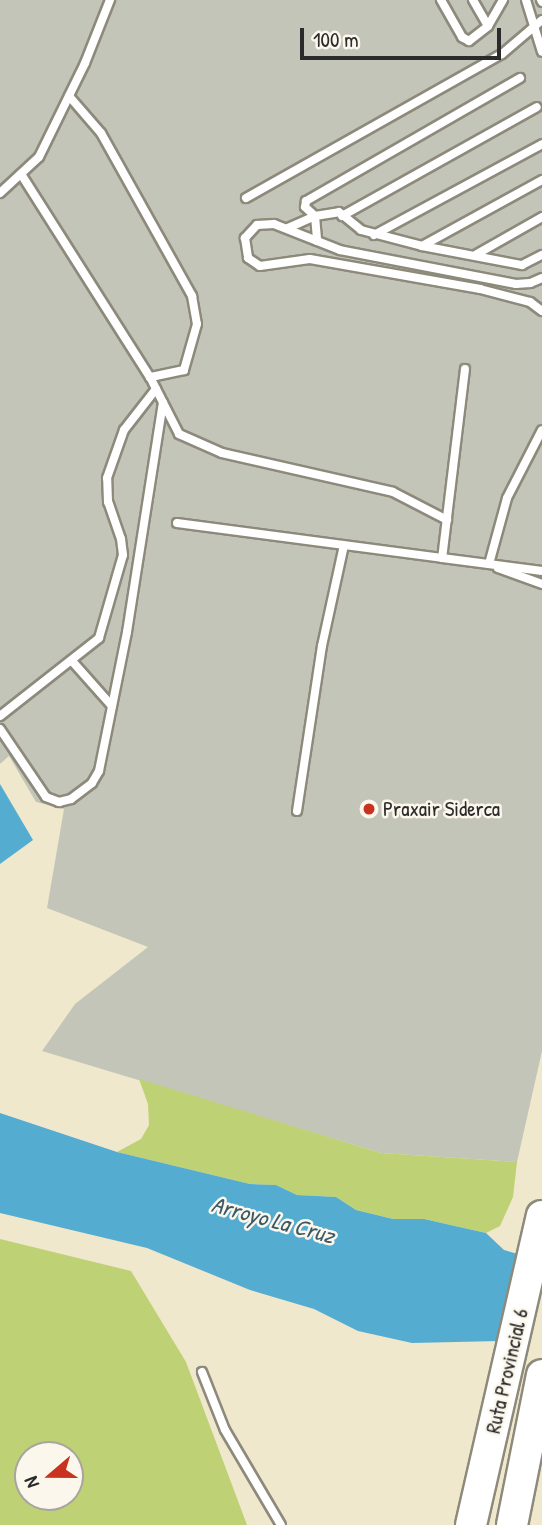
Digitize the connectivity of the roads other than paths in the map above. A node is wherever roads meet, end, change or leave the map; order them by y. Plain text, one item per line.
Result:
1 (110, 0) edge
2 (441, 0) edge
3 (473, 0) edge
4 (503, 0) edge
5 (526, 0) edge
6 (542, 20) edge
7 (532, 25) junction
8 (488, 26) junction
9 (542, 52) edge
10 (520, 78) dead end
11 (69, 96) junction
12 (537, 107) dead end
13 (542, 144) edge
14 (21, 174) junction
15 (542, 180) edge
16 (0, 194) edge
17 (246, 198) dead end
18 (315, 216) junction
19 (342, 216) junction
20 (542, 217) edge
21 (288, 228) junction
22 (374, 235) junction
23 (317, 241) junction
24 (422, 246) junction
25 (477, 254) junction
26 (542, 255) edge
27 (542, 278) edge
28 (542, 311) edge
29 (465, 369) dead end
30 (150, 377) junction
31 (156, 389) junction
32 (163, 403) junction
33 (542, 430) edge
34 (446, 520) junction
35 (177, 523) dead end
36 (344, 545) junction
37 (442, 558) junction
38 (489, 564) junction
39 (542, 571) edge
40 (542, 584) edge
41 (72, 661) junction
42 (112, 706) junction
43 (0, 716) edge
44 (0, 729) edge
45 (297, 811) dead end
46 (542, 1216) edge
47 (511, 1357) junction
48 (202, 1371) dead end
49 (542, 1375) edge
50 (281, 1525) edge
51 (458, 1525) edge
52 (471, 1525) edge
53 (512, 1525) edge

1 - 11 lane
2 - 8 lane
3 - 8 lane
4 - 8 lane
5 - 7 lane
6 - 7 lane
7 - 9 lane
7 - 17 lane
10 - 18 lane
11 - 14 lane
11 - 30 lane
12 - 19 lane
13 - 22 lane
14 - 16 lane
14 - 30 lane
15 - 24 lane
18 - 19 lane
18 - 21 lane
18 - 23 lane
19 - 22 lane
20 - 25 lane
21 - 23 lane
21 - 28 lane
22 - 24 lane
23 - 27 lane
24 - 25 lane
25 - 26 lane
29 - 34 lane
30 - 31 lane
31 - 32 lane
31 - 41 lane
32 - 34 lane
32 - 42 lane
33 - 38 lane
34 - 37 lane
35 - 36 lane
36 - 37 lane
36 - 45 lane
37 - 38 lane
38 - 39 lane
38 - 40 lane
41 - 42 lane
41 - 43 lane
42 - 44 lane
46 - 47 highway, Ruta Provincial 6
47 - 51 highway
47 - 52 highway, Ruta Provincial 6
48 - 50 lane
49 - 53 highway, Ruta Provincial 6

